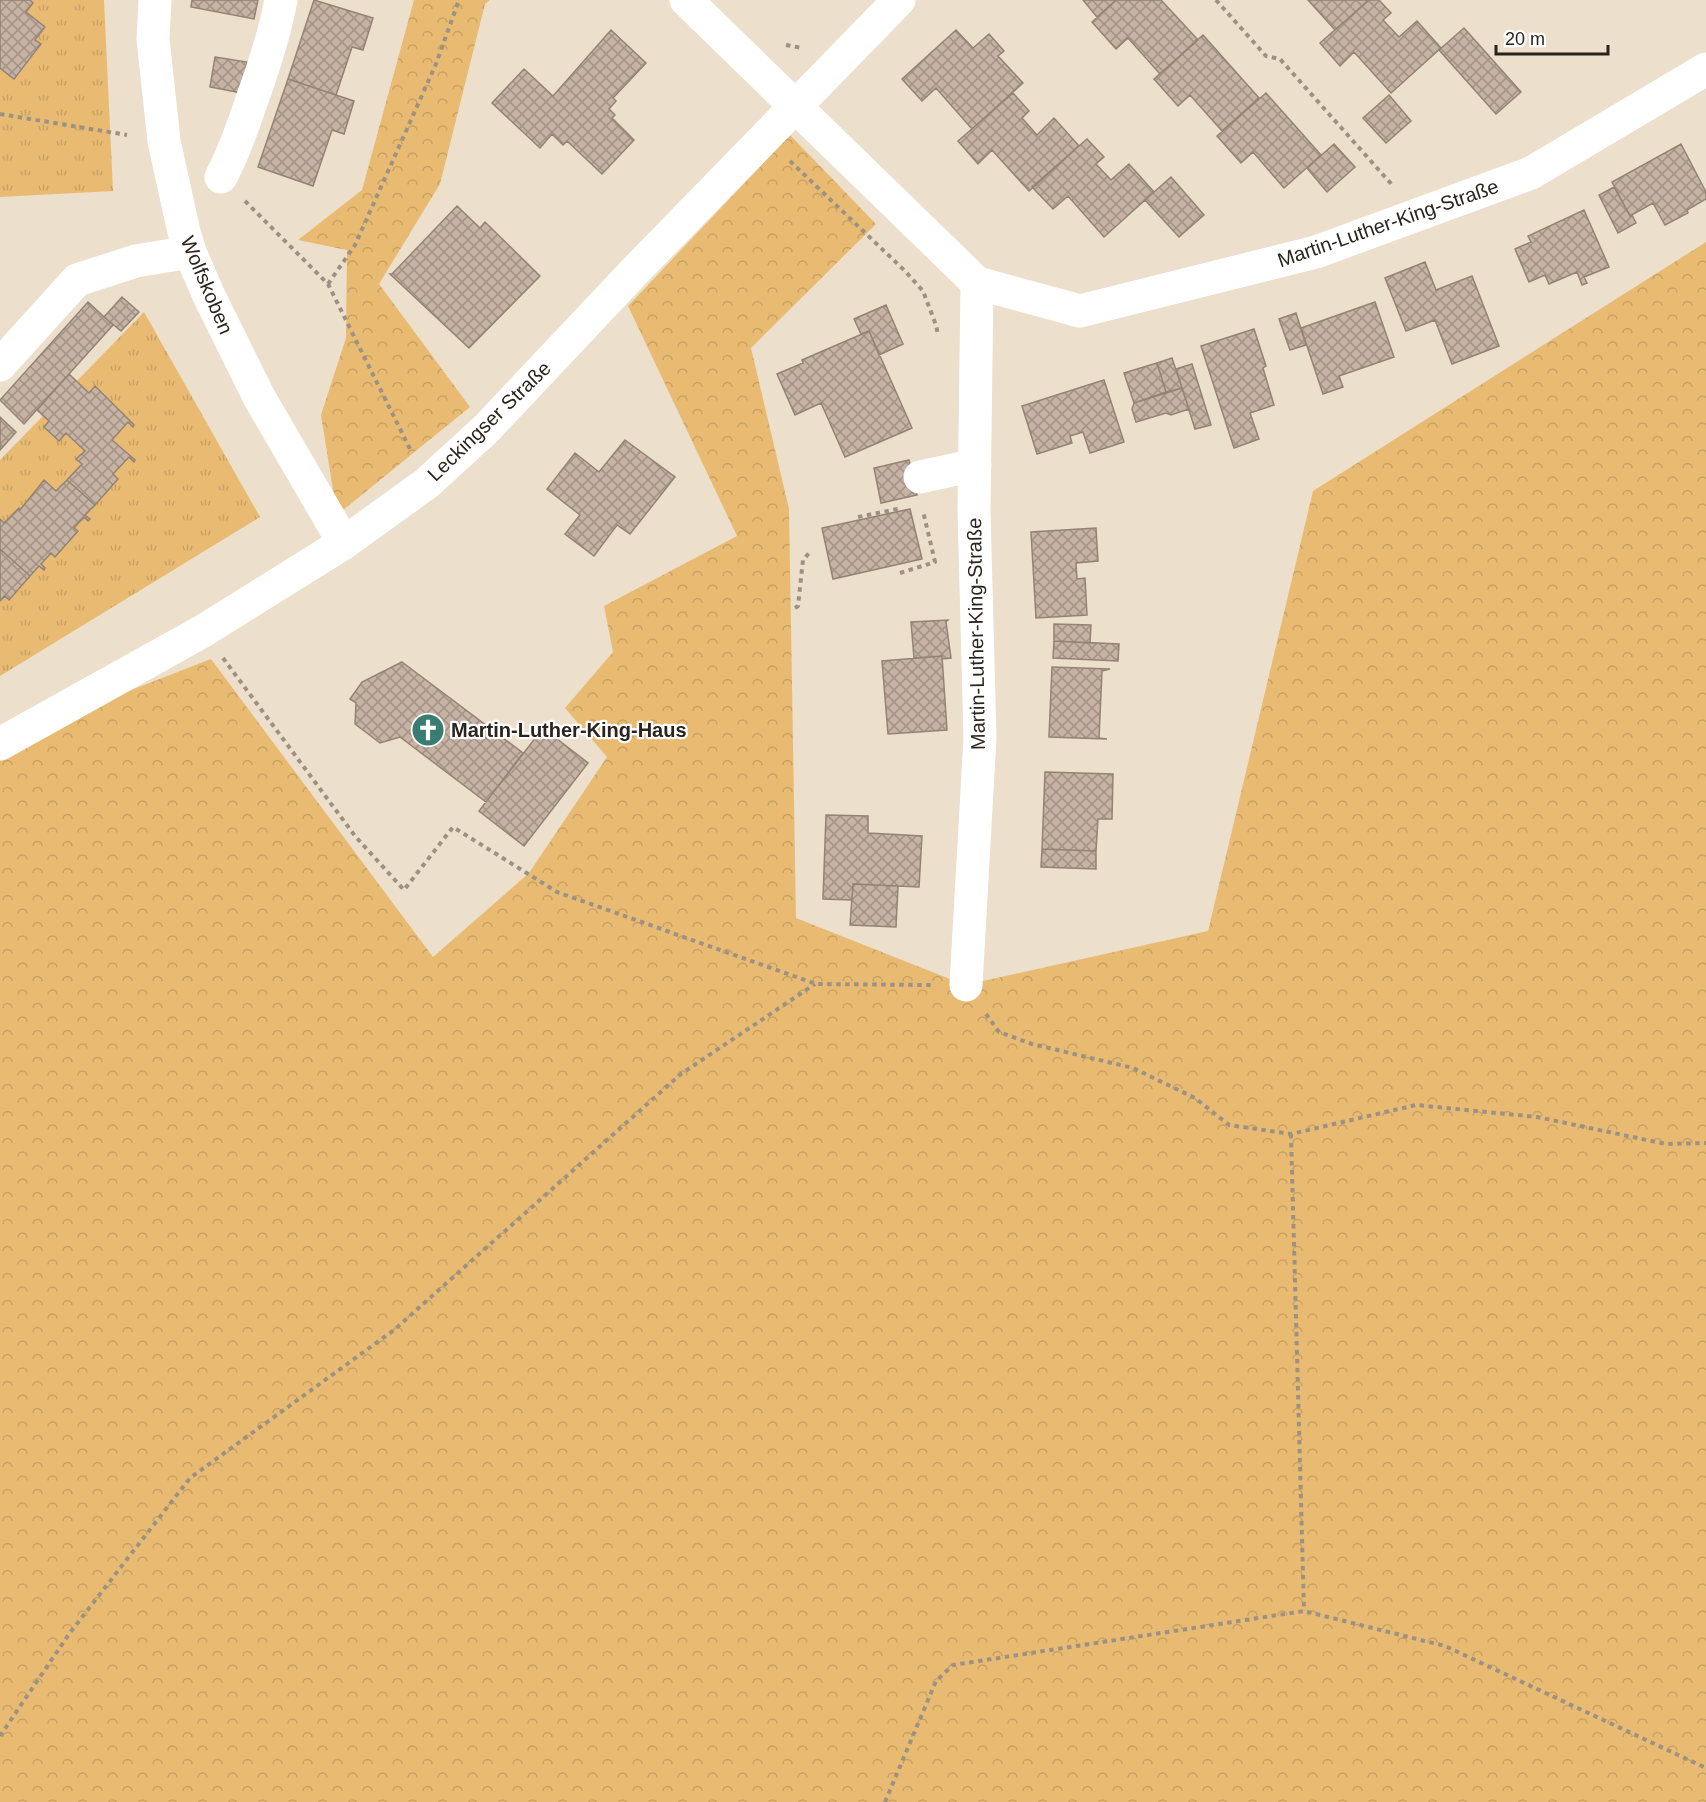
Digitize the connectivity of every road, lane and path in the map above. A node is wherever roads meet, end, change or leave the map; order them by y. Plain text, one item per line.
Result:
1 (155, 0) edge
2 (280, 0) edge
3 (459, 0) edge
4 (686, 0) edge
5 (899, 0) edge
6 (1216, 0) edge
7 (778, 42) dead end
8 (806, 47) dead end
9 (1706, 69) edge
10 (797, 106) junction
11 (0, 114) edge
12 (766, 138) junction
13 (164, 141) junction
14 (221, 177) joint
15 (1418, 214) junction
16 (190, 252) junction
17 (977, 283) junction
18 (328, 285) junction
19 (940, 345) dead end
20 (0, 365) edge
21 (975, 465) junction
22 (427, 483) junction
23 (919, 490) joint
24 (344, 543) junction
25 (809, 553) dead end
26 (900, 573) dead end
27 (795, 608) dead end
28 (203, 631) junction
29 (0, 744) edge
30 (816, 984) junction
31 (966, 985) junction
32 (1291, 1134) junction
33 (1706, 1143) edge
34 (1304, 1611) junction
35 (0, 1736) edge
36 (1706, 1768) edge
37 (885, 1802) edge

1 - 13 street, Wolfskoben
2 - 14 street
3 - 18 path
4 - 10 street, Martin-Luther-King-Straße
5 - 10 street, Leckingser Straße
6 - 15 path
7 - 8 path
9 - 15 street, Martin-Luther-King-Straße
10 - 12 street, Leckingser Straße
10 - 17 street, Martin-Luther-King-Straße
11 - 13 path
12 - 19 path
12 - 22 street, Leckingser Straße
13 - 16 street, Wolfskoben
14 - 18 path
15 - 17 street, Martin-Luther-King-Straße
16 - 20 street
16 - 24 street, Wolfskoben
17 - 21 street, Martin-Luther-King-Straße
18 - 22 path
21 - 23 street
21 - 31 street, Martin-Luther-King-Straße
22 - 24 street, Leckingser Straße
23 - 26 path
24 - 28 street, Leckingser Straße
25 - 27 path
28 - 29 street, Leckingser Straße
28 - 30 path
30 - 31 path
30 - 35 path
31 - 32 path
32 - 33 path
32 - 34 path
34 - 36 path
34 - 37 path

